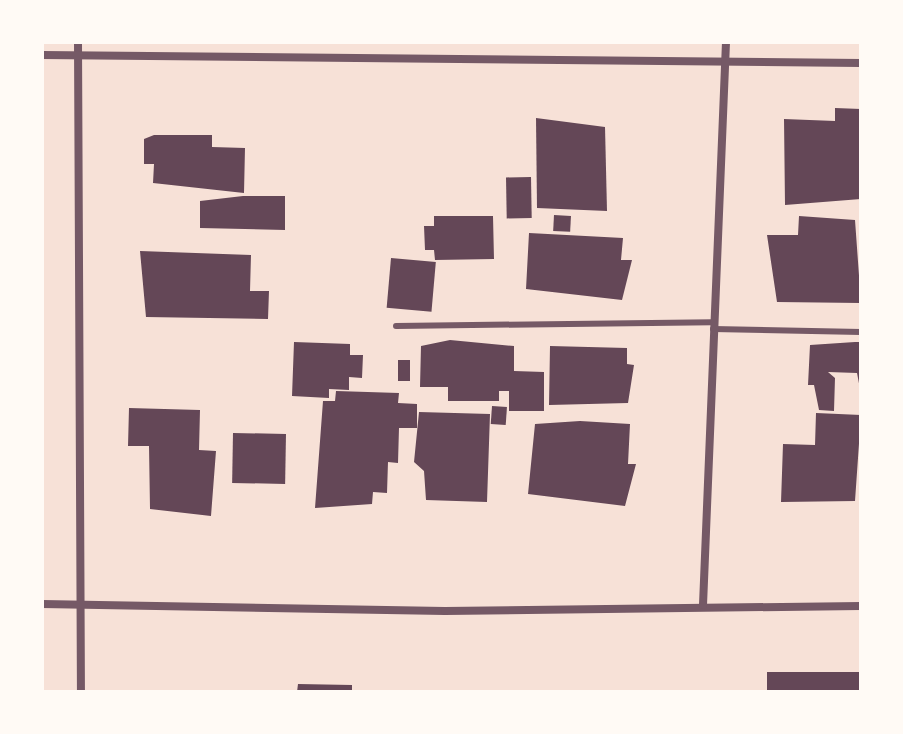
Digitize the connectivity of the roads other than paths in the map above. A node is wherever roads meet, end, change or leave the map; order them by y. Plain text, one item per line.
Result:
1 (78, 42) edge
2 (726, 42) edge
3 (42, 55) edge
4 (78, 55) junction
5 (726, 63) junction
6 (861, 63) edge
7 (396, 326) dead end
8 (712, 326) junction
9 (861, 332) edge
10 (42, 604) edge
11 (81, 605) junction
12 (703, 605) junction
13 (861, 606) edge
14 (81, 692) edge

1 - 4 street
2 - 5 street
3 - 4 street
4 - 5 street
4 - 11 street
5 - 6 street
5 - 8 street
7 - 8 lane
8 - 9 lane
8 - 12 street
10 - 11 street
11 - 12 street
11 - 14 street
12 - 13 street

